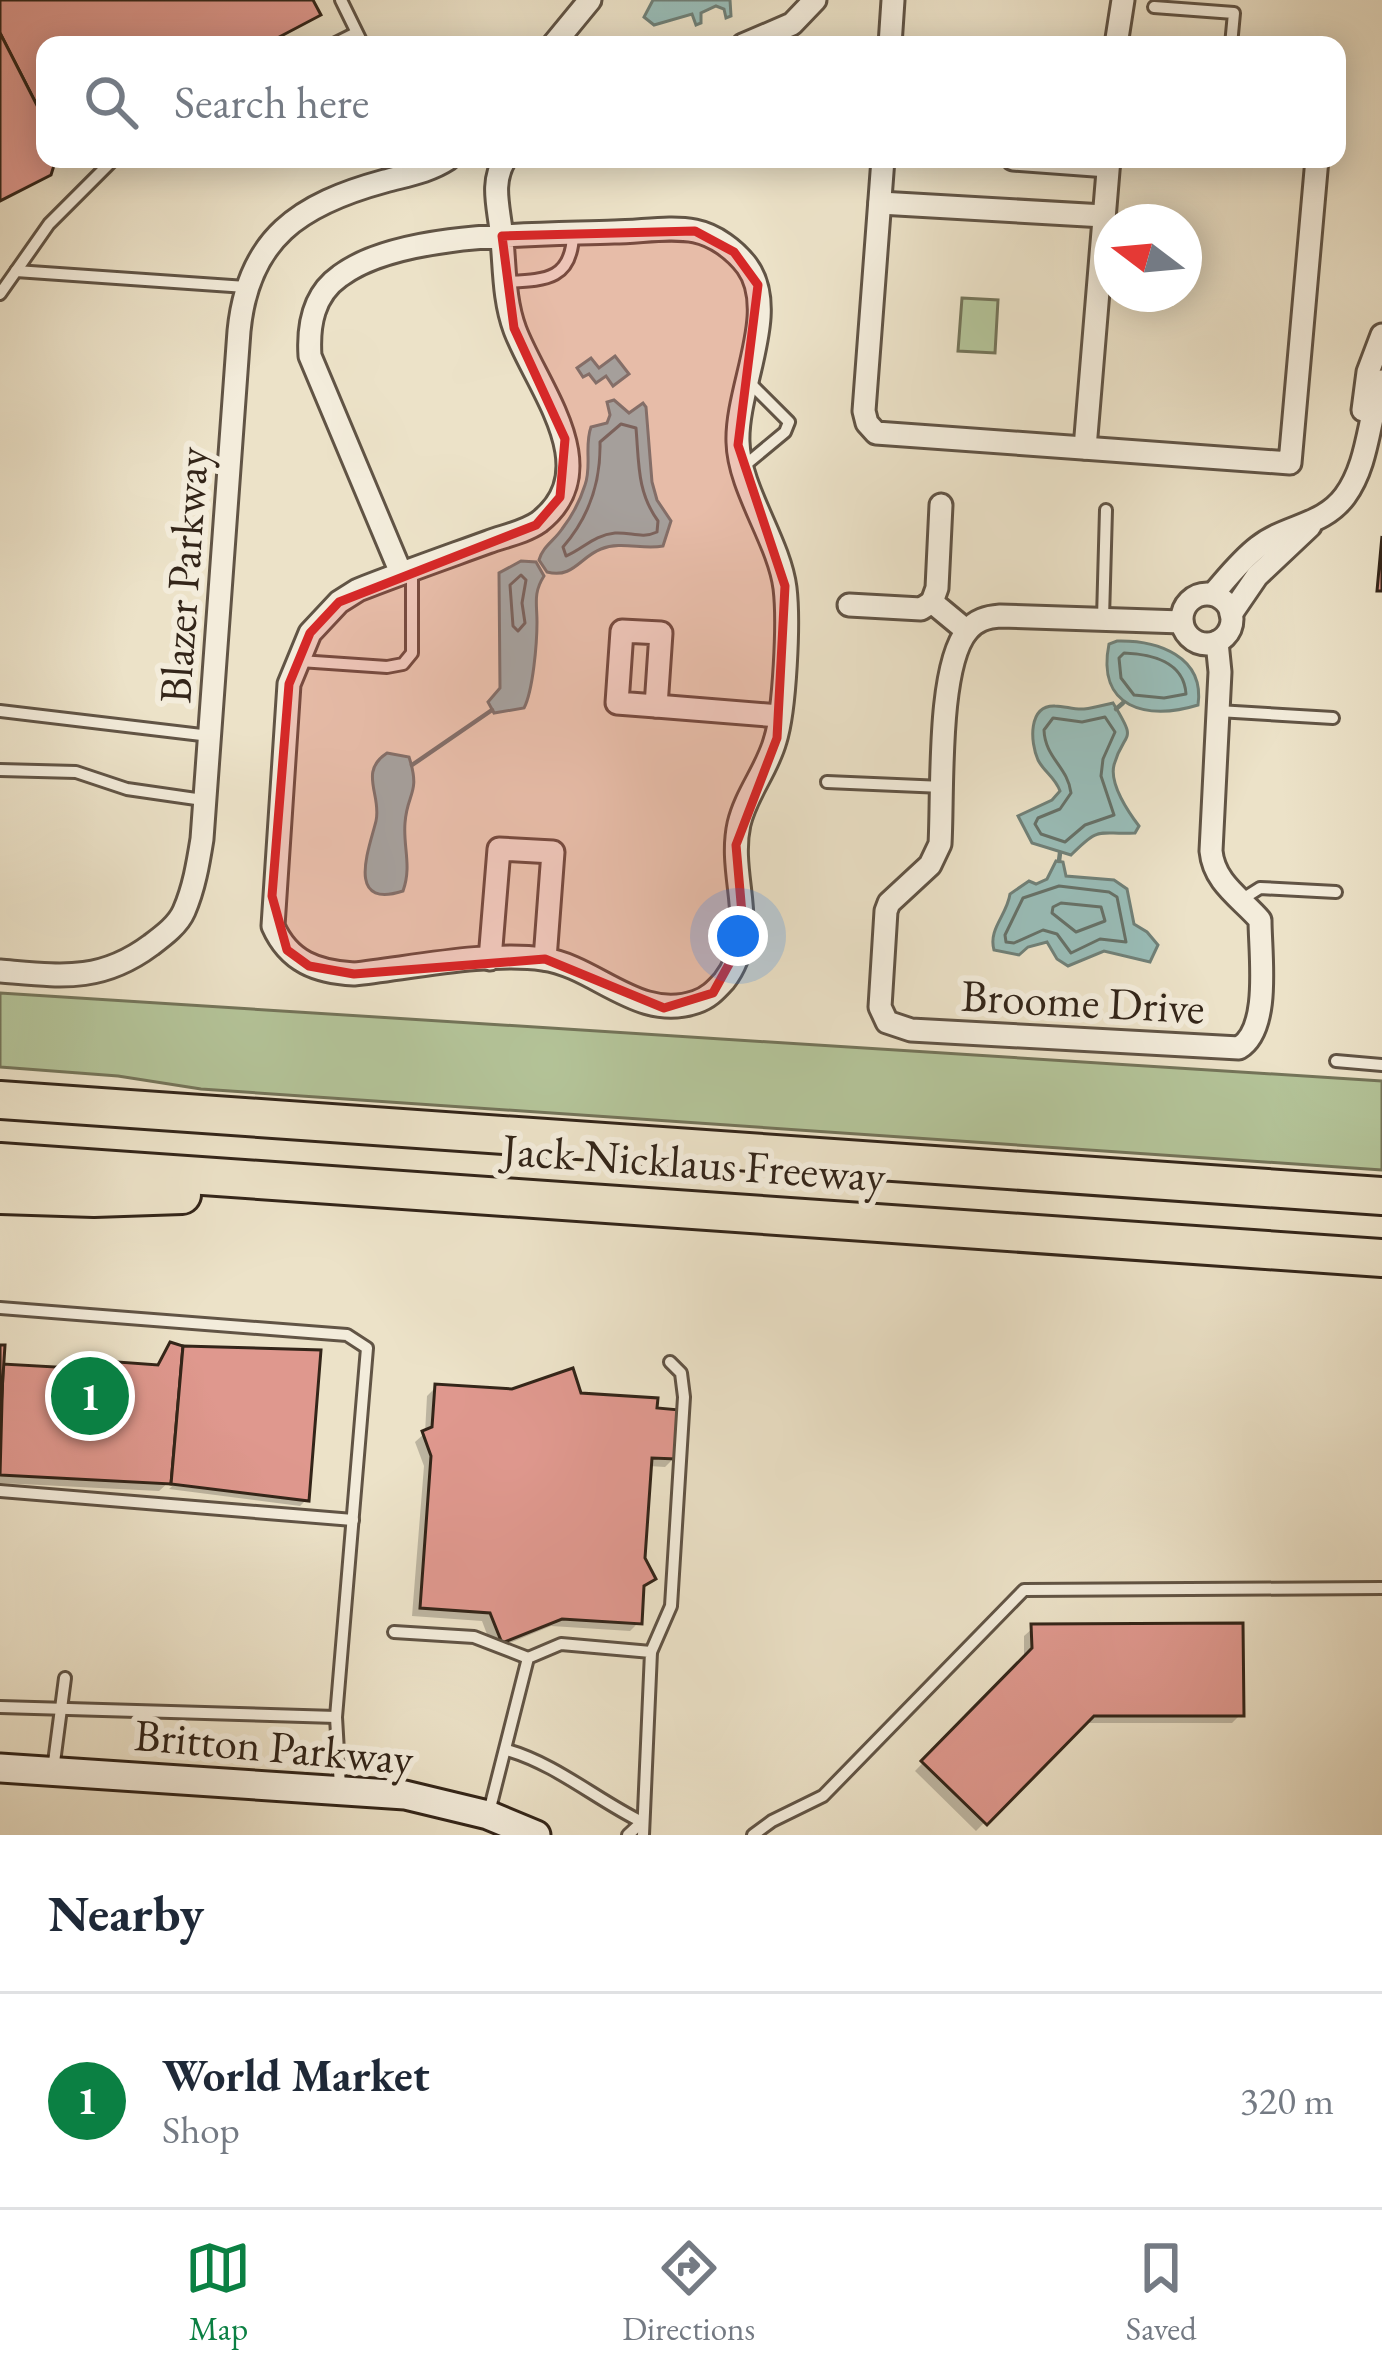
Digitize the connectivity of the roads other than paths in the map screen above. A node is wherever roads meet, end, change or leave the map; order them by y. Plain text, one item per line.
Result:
1 (341, 0) edge
2 (590, 0) edge
3 (815, 0) edge
4 (893, 0) edge
5 (1110, 0) edge
6 (1123, 0) edge
7 (1154, 7) dead end
8 (359, 36) edge
9 (560, 36) edge
10 (764, 36) edge
11 (891, 36) edge
12 (1116, 36) edge
13 (1119, 36) edge
14 (1233, 36) edge
15 (105, 168) edge
16 (420, 168) edge
17 (500, 168) edge
18 (882, 168) edge
19 (1108, 168) edge
20 (1316, 168) edge
21 (880, 202) junction
22 (1105, 204) edge
23 (1094, 216) edge
24 (572, 234) junction
25 (502, 236) junction
26 (16, 271) junction
27 (505, 282) junction
28 (246, 287) junction
29 (0, 294) edge
30 (1096, 312) edge
31 (1382, 335) edge
32 (746, 379) junction
33 (1382, 382) edge
34 (1368, 428) junction
35 (1085, 448) junction
36 (744, 466) junction
37 (941, 505) dead end
38 (1106, 510) dead end
39 (1315, 522) junction
40 (406, 571) junction
41 (1213, 594) junction
42 (932, 602) junction
43 (849, 605) dead end
44 (1231, 614) junction
45 (1103, 618) junction
46 (1182, 622) junction
47 (967, 632) junction
48 (1217, 642) junction
49 (297, 661) junction
50 (656, 706) dead end
51 (0, 710) edge
52 (1218, 711) junction
53 (779, 716) junction
54 (1333, 718) dead end
55 (210, 736) junction
56 (0, 770) edge
57 (827, 782) dead end
58 (943, 787) junction
59 (204, 800) junction
60 (1336, 892) dead end
61 (1241, 900) junction
62 (490, 958) junction
63 (545, 959) junction
64 (0, 971) edge
65 (1336, 1061) dead end
66 (1382, 1065) edge
67 (0, 1100) edge
68 (0, 1162) edge
69 (383, 1189) junction
70 (0, 1195) edge
71 (1382, 1196) edge
72 (1382, 1258) edge
73 (0, 1308) edge
74 (670, 1362) dead end
75 (0, 1491) edge
76 (352, 1520) junction
77 (1382, 1588) edge
78 (394, 1633) dead end
79 (651, 1652) junction
80 (528, 1658) junction
81 (65, 1678) dead end
82 (0, 1707) edge
83 (63, 1712) junction
84 (336, 1718) junction
85 (507, 1750) junction
86 (0, 1768) edge
87 (53, 1772) junction
88 (340, 1789) junction
89 (488, 1815) junction
90 (642, 1829) edge
91 (536, 1835) edge
92 (628, 1835) edge
93 (753, 1835) edge

1 - 8 lane
2 - 9 street
3 - 10 street
4 - 11 street
5 - 12 street
6 - 13 street
7 - 14 lane
15 - 26 lane
16 - 28 street, Blazer Parkway
17 - 25 street
18 - 21 street
19 - 22 street
20 - 35 street
21 - 23 street
21 - 35 street
24 - 25 street
24 - 27 lane
24 - 32 street
25 - 27 street
25 - 40 street
26 - 28 lane
26 - 29 lane
27 - 40 street
28 - 55 street, Blazer Parkway
30 - 35 street
31 - 34 street
32 - 36 street
32 - 36 lane
33 - 34 street
34 - 39 street
36 - 53 street
37 - 42 street
38 - 45 lane
39 - 41 street
39 - 44 street
40 - 49 street
40 - 49 lane
41 - 44 street
41 - 46 street
42 - 43 street
42 - 47 street
44 - 48 street
45 - 46 street
45 - 47 street
46 - 48 street
47 - 58 street
48 - 52 street
49 - 62 street
50 - 53 street
51 - 55 lane
52 - 54 lane
52 - 61 street
53 - 63 street
55 - 59 street, Blazer Parkway
56 - 59 lane
57 - 58 lane
58 - 61 street, Broome Drive
59 - 64 street, Blazer Parkway
60 - 61 lane
62 - 63 street
62 - 63 street
65 - 66 lane
67 - 71 highway, Jack Nicklaus Freeway
68 - 69 highway, Jack Nicklaus Freeway
69 - 70 highway
69 - 72 highway, Jack Nicklaus Freeway
73 - 76 lane
74 - 79 lane
75 - 76 lane
76 - 84 lane
77 - 93 lane
78 - 80 lane
79 - 80 lane
79 - 90 lane
80 - 85 lane
81 - 83 lane
82 - 83 lane
83 - 84 lane
83 - 87 lane
84 - 88 lane
85 - 89 lane
85 - 90 lane
86 - 87 main road, Britton Parkway
87 - 88 main road, Britton Parkway
88 - 89 main road, Britton Parkway
89 - 91 main road, Britton Parkway
90 - 92 lane

